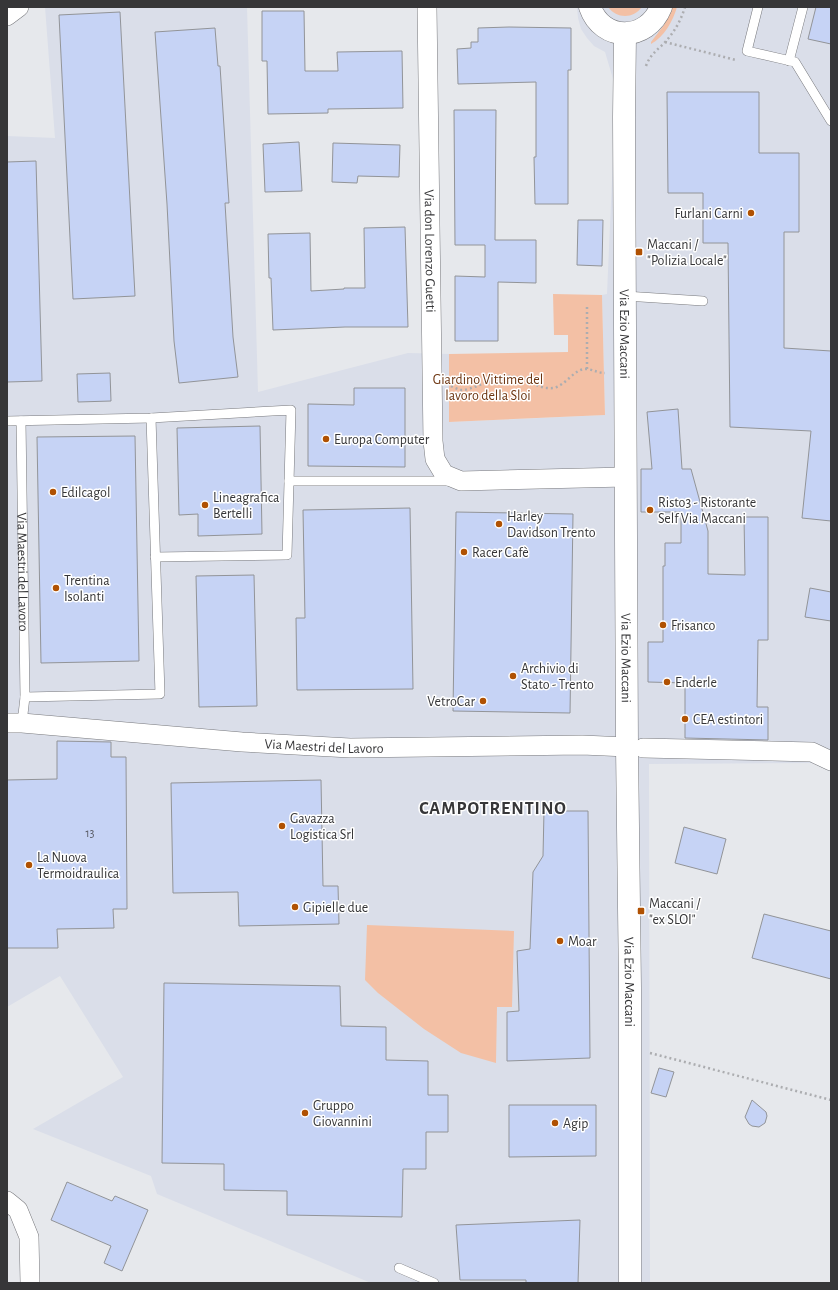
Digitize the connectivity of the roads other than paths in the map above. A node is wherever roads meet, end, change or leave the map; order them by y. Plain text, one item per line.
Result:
1 (20, 7) edge
2 (427, 7) edge
3 (590, 7) edge
4 (661, 7) edge
5 (758, 7) edge
6 (803, 7) edge
7 (7, 16) edge
8 (625, 34) junction
9 (789, 61) junction
10 (831, 121) edge
11 (625, 296) junction
12 (703, 302) dead end
13 (151, 418) junction
14 (7, 421) edge
15 (21, 421) junction
16 (626, 477) junction
17 (289, 481) junction
18 (461, 481) junction
19 (155, 557) junction
20 (25, 697) junction
21 (15, 723) edge
22 (635, 747) junction
23 (831, 761) edge
24 (7, 1200) edge
25 (399, 1268) dead end
26 (30, 1283) edge
27 (434, 1283) edge
28 (630, 1283) edge

1 - 7 street
2 - 18 street, Via don Lorenzo Guetti
3 - 8 street
4 - 8 street
5 - 9 lane
6 - 9 lane
8 - 11 street, Via Ezio Maccani
9 - 10 lane
11 - 12 lane
11 - 16 street, Via Ezio Maccani
13 - 15 lane
13 - 17 lane
13 - 19 lane
14 - 15 lane
15 - 20 lane, Via Maestri del Lavoro
16 - 18 street, Via don Lorenzo Guetti
16 - 22 street, Via Ezio Maccani
17 - 18 lane, Via don Lorenzo Guetti
17 - 19 lane
19 - 20 lane
20 - 21 lane, Via Maestri del Lavoro
21 - 22 street, Via Maestri del Lavoro
22 - 23 street
22 - 28 street, Via Ezio Maccani
24 - 26 street
25 - 27 lane

